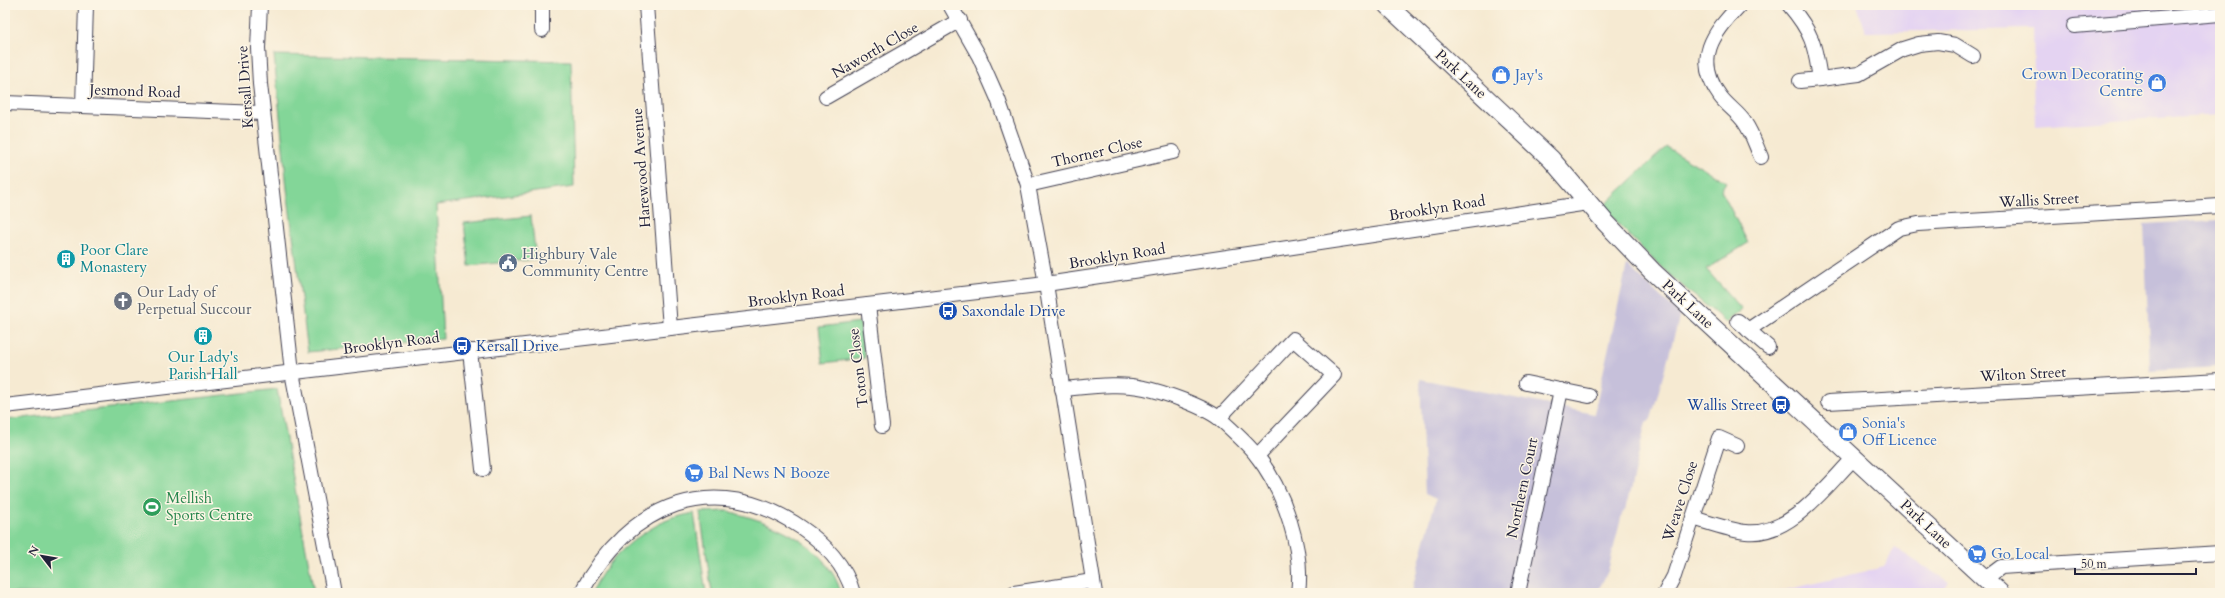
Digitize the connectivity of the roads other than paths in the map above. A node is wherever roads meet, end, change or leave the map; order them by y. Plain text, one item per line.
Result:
1 (86, 5) edge
2 (260, 5) edge
3 (542, 5) edge
4 (646, 5) edge
5 (950, 5) edge
6 (1387, 5) edge
7 (1740, 5) edge
8 (1789, 5) edge
9 (2220, 14) edge
10 (960, 20) junction
11 (2074, 26) dead end
12 (542, 30) dead end
13 (1974, 56) dead end
14 (1820, 79) junction
15 (1800, 81) dead end
16 (826, 97) dead end
17 (5, 103) edge
18 (83, 106) junction
19 (263, 113) junction
20 (1173, 152) dead end
21 (1761, 157) dead end
22 (1028, 185) junction
23 (1588, 203) junction
24 (2220, 206) edge
25 (1046, 284) junction
26 (868, 305) junction
27 (670, 328) junction
28 (1768, 347) dead end
29 (470, 351) junction
30 (292, 372) junction
31 (2220, 380) edge
32 (1526, 383) dead end
33 (1062, 389) junction
34 (1560, 390) junction
35 (1589, 396) dead end
36 (1828, 402) dead end
37 (5, 406) edge
38 (1219, 418) junction
39 (882, 426) dead end
40 (1737, 446) dead end
41 (1257, 456) junction
42 (1854, 458) junction
43 (483, 469) dead end
44 (1693, 518) junction
45 (2220, 553) edge
46 (1985, 579) junction
47 (1094, 587) edge
48 (334, 593) edge
49 (581, 593) edge
50 (853, 593) edge
51 (1014, 593) edge
52 (1298, 593) edge
53 (1518, 593) edge
54 (1665, 593) edge
55 (2000, 593) edge

1 - 18 street
2 - 19 street, Kersall Drive
3 - 12 street
4 - 27 street, Harewood Avenue
5 - 10 street
6 - 23 street, Park Lane
7 - 21 street
8 - 14 street
9 - 11 street
10 - 16 street, Naworth Close
10 - 22 street
13 - 14 street
14 - 15 street
17 - 18 street, Jesmond Road
18 - 19 street, Jesmond Road
19 - 30 street, Kersall Drive
20 - 22 street, Thorner Close
22 - 25 street
23 - 25 street, Brooklyn Road
23 - 42 street, Park Lane
24 - 28 street, Wallis Street
25 - 26 street, Brooklyn Road
25 - 33 street
26 - 27 street, Brooklyn Road
26 - 39 street, Toton Close
27 - 29 street, Brooklyn Road
29 - 30 street, Brooklyn Road
29 - 43 street
30 - 37 street, Brooklyn Road
30 - 48 street, Kersall Drive
31 - 36 street, Wilton Street
32 - 34 street
33 - 38 street
33 - 47 street
34 - 35 street
34 - 53 street, Northern Court
38 - 41 street
38 - 41 street
40 - 44 street, Weave Close
41 - 52 street
42 - 44 street
42 - 46 street, Park Lane
44 - 54 street, Weave Close
45 - 46 street
46 - 55 street, Park Lane
47 - 51 street
49 - 50 street

